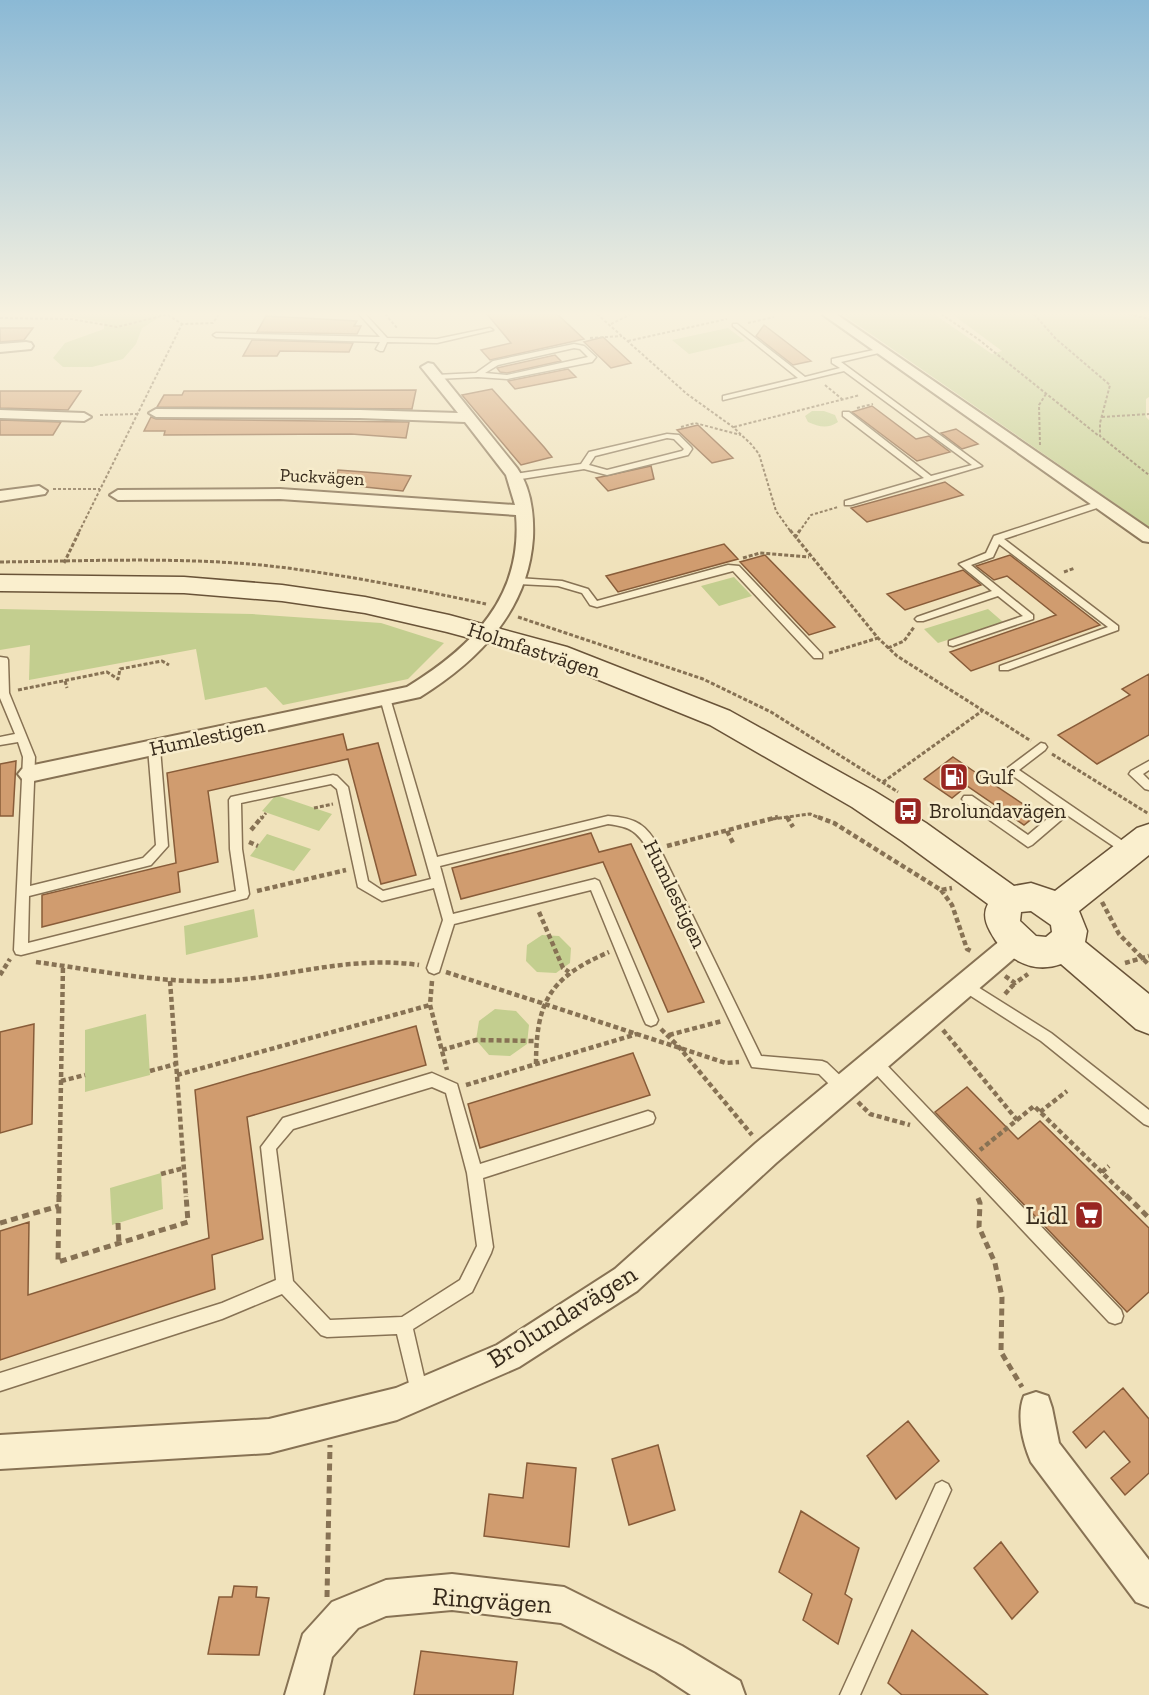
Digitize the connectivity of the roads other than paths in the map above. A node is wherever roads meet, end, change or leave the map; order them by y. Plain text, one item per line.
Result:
1 (449, 393) edge
2 (745, 393) edge
3 (878, 393) edge
4 (942, 393) edge
5 (726, 398) dead end
6 (156, 413) road end
7 (845, 413) road end
8 (0, 414) edge
9 (84, 417) road end
10 (469, 418) junction
11 (584, 466) junction
12 (515, 477) junction
13 (930, 479) junction
14 (39, 491) road end
15 (118, 495) road end
16 (0, 496) edge
17 (848, 503) road end
18 (1100, 504) junction
19 (524, 511) junction
20 (1149, 537) edge
21 (997, 538) junction
22 (518, 580) junction
23 (0, 584) edge
24 (1000, 592) junction
25 (920, 619) road end
26 (487, 633) junction
27 (953, 643) dead end
28 (818, 656) road end
29 (0, 660) edge
30 (1004, 668) dead end
31 (2, 694) edge
32 (385, 698) junction
33 (22, 737) junction
34 (0, 741) edge
35 (1041, 747) road end
36 (154, 748) junction
37 (1149, 765) edge
38 (29, 774) junction
39 (1149, 786) edge
40 (968, 799) dead end
41 (1066, 808) junction
42 (1139, 844) edge
43 (432, 863) junction
44 (438, 882) junction
45 (24, 892) junction
46 (1010, 901) junction
47 (1058, 909) junction
48 (448, 920) junction
49 (1016, 942) junction
50 (1064, 946) junction
51 (434, 968) road end
52 (965, 985) junction
53 (1149, 1017) edge
54 (651, 1020) road end
55 (874, 1062) junction
56 (843, 1088) junction
57 (648, 1118) dead end
58 (1149, 1119) edge
59 (475, 1173) junction
60 (285, 1285) junction
61 (1115, 1316) dead end
62 (404, 1325) junction
63 (0, 1382) edge
64 (419, 1394) junction
65 (1036, 1408) dead end
66 (0, 1452) edge
67 (942, 1490) dead end
68 (1149, 1588) edge
69 (304, 1695) edge
70 (726, 1695) edge
71 (850, 1695) edge

1 - 10 street
2 - 5 lane
3 - 13 lane
4 - 18 street
6 - 10 street
7 - 13 lane
8 - 9 street
10 - 12 street
11 - 11 lane
11 - 12 lane
12 - 19 street, Humlestigen
13 - 17 lane
14 - 16 street
15 - 19 street, Puckvägen
18 - 20 street
18 - 21 lane
19 - 22 street, Humlestigen
21 - 24 lane
21 - 30 lane
22 - 26 street, Humlestigen
22 - 28 lane
23 - 26 street, Holmfastvägen
24 - 25 lane
24 - 27 lane
26 - 32 street, Humlestigen
26 - 46 street, Holmfastvägen
29 - 31 lane
31 - 33 lane
32 - 36 street, Humlestigen
32 - 43 lane
33 - 34 lane
33 - 38 lane
35 - 41 lane
36 - 38 street, Humlestigen
36 - 45 lane
37 - 39 lane
38 - 45 lane
40 - 41 lane
41 - 42 lane
42 - 47 street
43 - 44 lane
43 - 56 lane, Humlestigen
44 - 45 lane
44 - 48 lane
46 - 47 street
46 - 49 street
47 - 50 street
48 - 51 lane
48 - 54 lane
49 - 50 street
49 - 52 street, Brolundavägen
50 - 53 street
52 - 55 street, Brolundavägen
52 - 58 lane
55 - 56 street, Brolundavägen
55 - 61 lane
56 - 64 street, Brolundavägen
57 - 59 lane
59 - 60 lane
59 - 62 lane
60 - 62 lane
60 - 63 lane
62 - 64 lane
64 - 66 street, Brolundavägen
65 - 68 street
67 - 71 lane
69 - 70 street, Ringvägen

